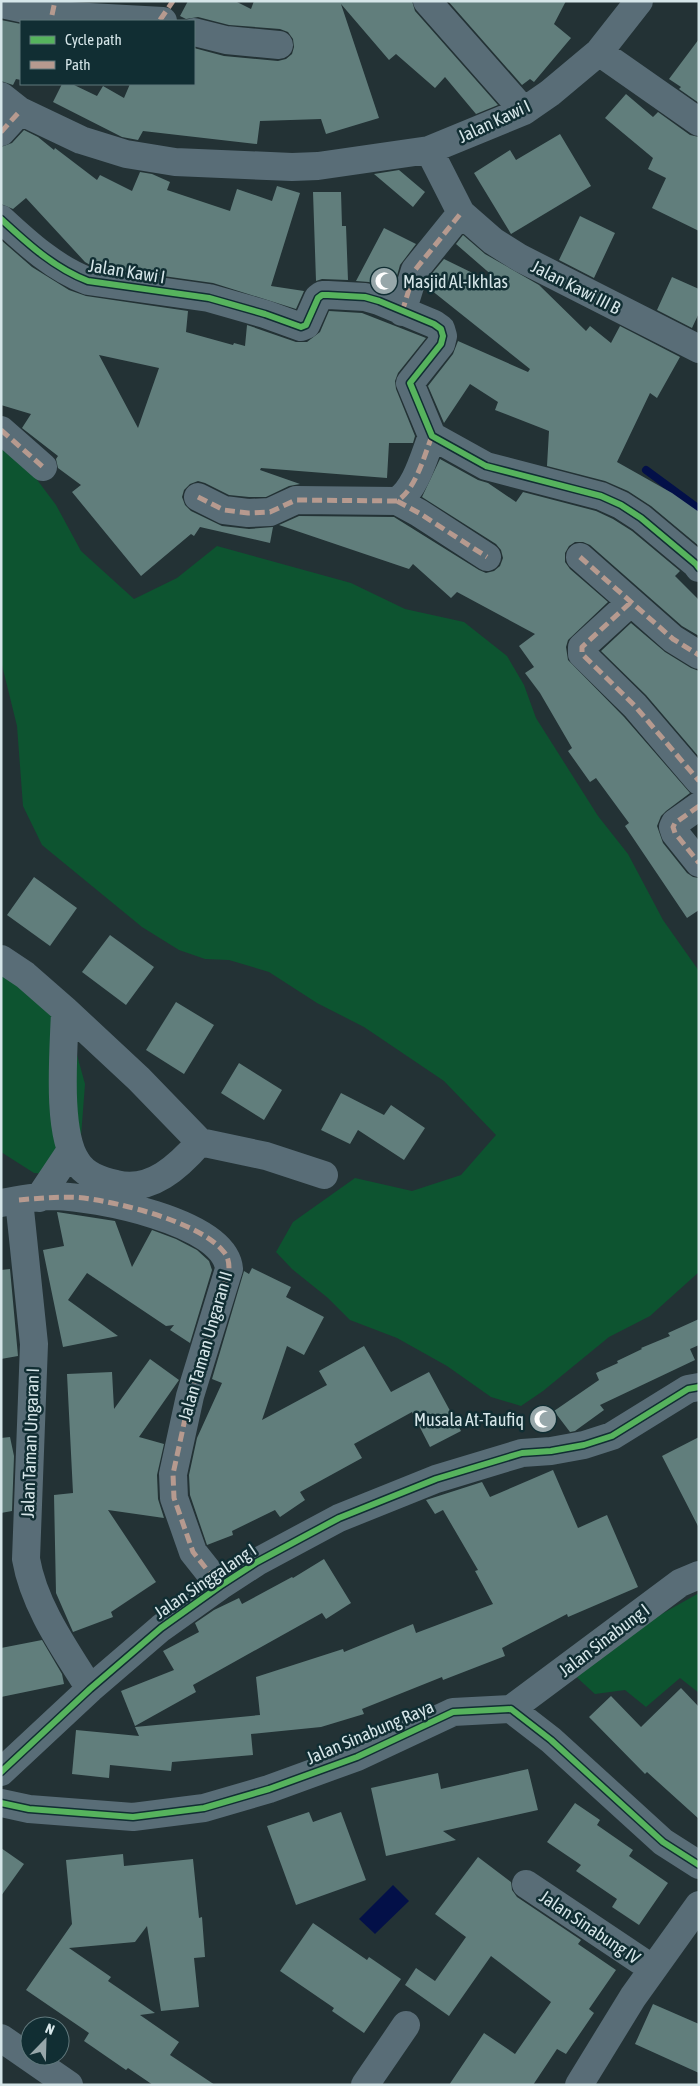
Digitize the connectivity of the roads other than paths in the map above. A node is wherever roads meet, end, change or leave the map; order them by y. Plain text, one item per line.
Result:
1 (427, 1) edge
2 (639, 1) edge
3 (1, 4) edge
4 (54, 8) edge
5 (165, 14) edge
6 (195, 32) edge
7 (279, 45) dead end
8 (599, 52) junction
9 (11, 103) edge
10 (524, 111) junction
11 (699, 122) edge
12 (1, 132) edge
13 (429, 150) junction
14 (461, 213) junction
15 (1, 219) edge
16 (402, 312) junction
17 (699, 349) edge
18 (1, 430) edge
19 (432, 436) junction
20 (43, 468) dead end
21 (198, 497) dead end
22 (396, 501) junction
23 (580, 556) dead end
24 (487, 557) dead end
25 (698, 564) edge
26 (630, 603) junction
27 (699, 656) edge
28 (699, 781) edge
29 (699, 806) edge
30 (699, 863) edge
31 (1, 959) edge
32 (65, 1010) junction
33 (200, 1142) junction
34 (71, 1150) junction
35 (324, 1175) dead end
36 (20, 1200) edge
37 (699, 1387) edge
38 (699, 1574) edge
39 (220, 1586) junction
40 (90, 1689) junction
41 (512, 1709) junction
42 (1, 1772) edge
43 (1, 1803) edge
44 (699, 1865) edge
45 (526, 1884) dead end
46 (699, 1905) edge
47 (653, 1969) junction
48 (406, 2026) dead end
49 (1, 2038) edge
50 (582, 2080) edge
51 (68, 2085) edge
52 (365, 2085) edge

1 - 10 street
2 - 8 street, Jalan Kawi I
3 - 4 street
4 - 5 street
6 - 7 street
8 - 10 street, Jalan Kawi I
8 - 11 street
9 - 12 street, Jalan Kawi I
9 - 13 street, Jalan Kawi I
10 - 13 street, Jalan Kawi I
13 - 14 street, Jalan Kawi III B
14 - 16 street
14 - 17 street, Jalan Kawi III B
15 - 16 street, Jalan Kawi I
16 - 19 street
18 - 20 street
19 - 22 street
19 - 25 street
21 - 22 street
22 - 24 street
23 - 26 street
26 - 27 street
26 - 28 street
29 - 30 street
31 - 32 street
32 - 33 street
32 - 34 street
33 - 34 street
33 - 35 street
34 - 36 street
36 - 39 street, Jalan Taman Ungaran II
36 - 40 street, Jalan Taman Ungaran I
37 - 39 street, Jalan Singgalang I
38 - 41 street, Jalan Sinabung I
39 - 40 street, Jalan Singgalang I
40 - 42 street, Jalan Singgalang I
41 - 43 street, Jalan Sinabung Raya
41 - 44 street
45 - 47 street, Jalan Sinabung IV
46 - 47 street, Jalan Sinabung IV
47 - 50 street, Jalan Sinabung IV
48 - 52 street
49 - 51 street

